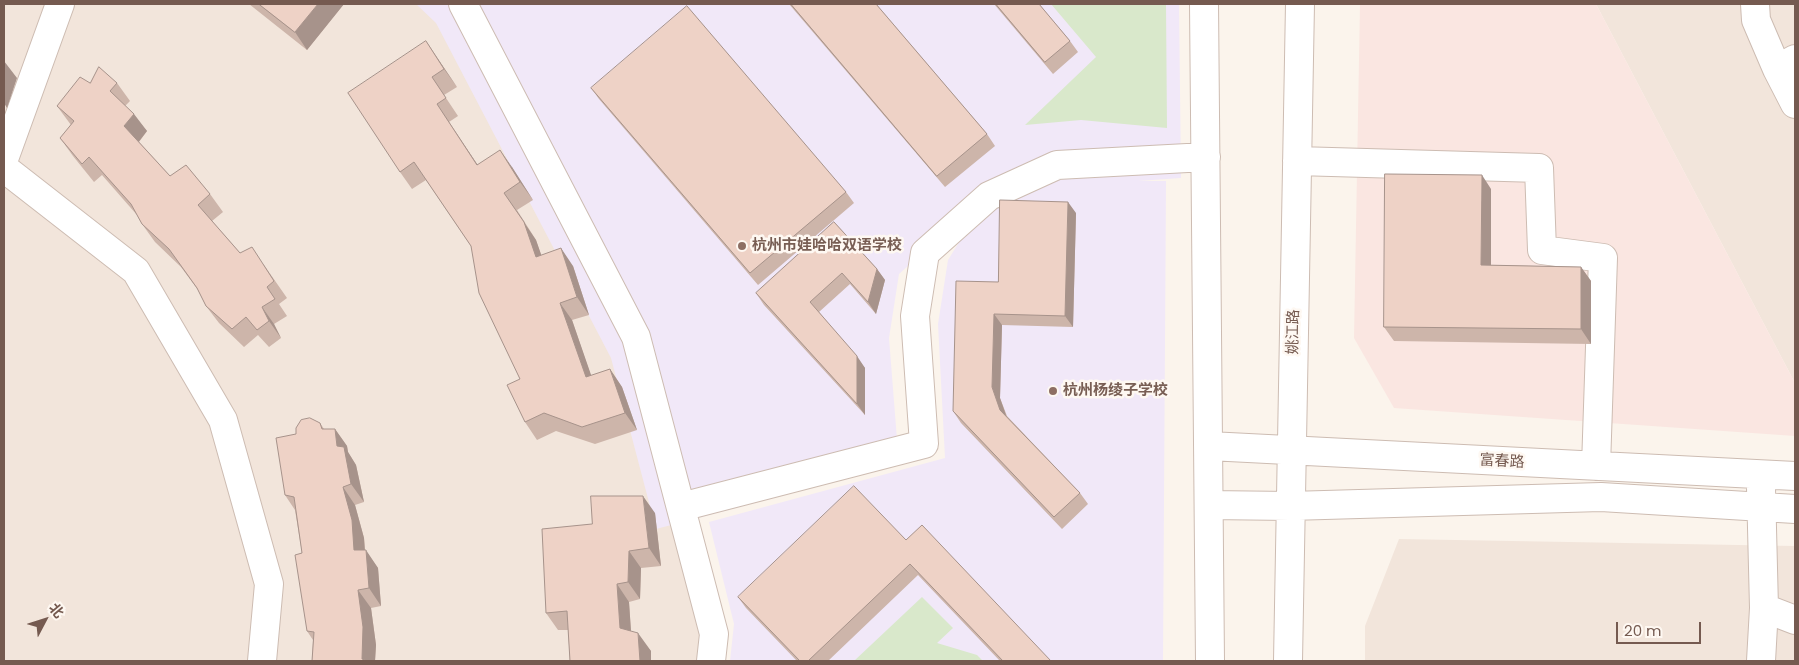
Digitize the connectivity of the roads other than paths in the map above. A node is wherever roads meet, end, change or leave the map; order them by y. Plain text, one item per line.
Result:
1 (60, 4) edge
2 (462, 4) edge
3 (1204, 4) edge
4 (1300, 4) edge
5 (1755, 4) edge
6 (1786, 64) edge
7 (1795, 104) edge
8 (1206, 157) junction
9 (4, 159) edge
10 (1297, 161) junction
11 (4, 168) edge
12 (1209, 446) junction
13 (1291, 449) junction
14 (1596, 466) junction
15 (1762, 474) junction
16 (1795, 476) edge
17 (1209, 505) junction
18 (1290, 506) junction
19 (1761, 506) junction
20 (681, 507) junction
21 (1795, 509) edge
22 (1764, 608) junction
23 (1795, 620) edge
24 (262, 661) edge
25 (711, 661) edge
26 (1210, 661) edge
27 (1288, 661) edge
28 (1761, 661) edge

1 - 9 street
2 - 20 street
3 - 8 street
4 - 10 street, 姚江路
5 - 6 street
6 - 7 street
8 - 12 street
8 - 20 street
10 - 13 street, 姚江路
10 - 14 street
11 - 24 street
12 - 13 street, 富春路
12 - 17 street
13 - 14 street, 富春路
13 - 18 street, 姚江路
14 - 15 street, 富春路
15 - 16 street, 富春路
15 - 19 street
17 - 18 street
17 - 26 street
18 - 19 street
18 - 27 street, 姚江路
19 - 21 street
19 - 22 street
20 - 25 street
22 - 23 street
22 - 28 street

